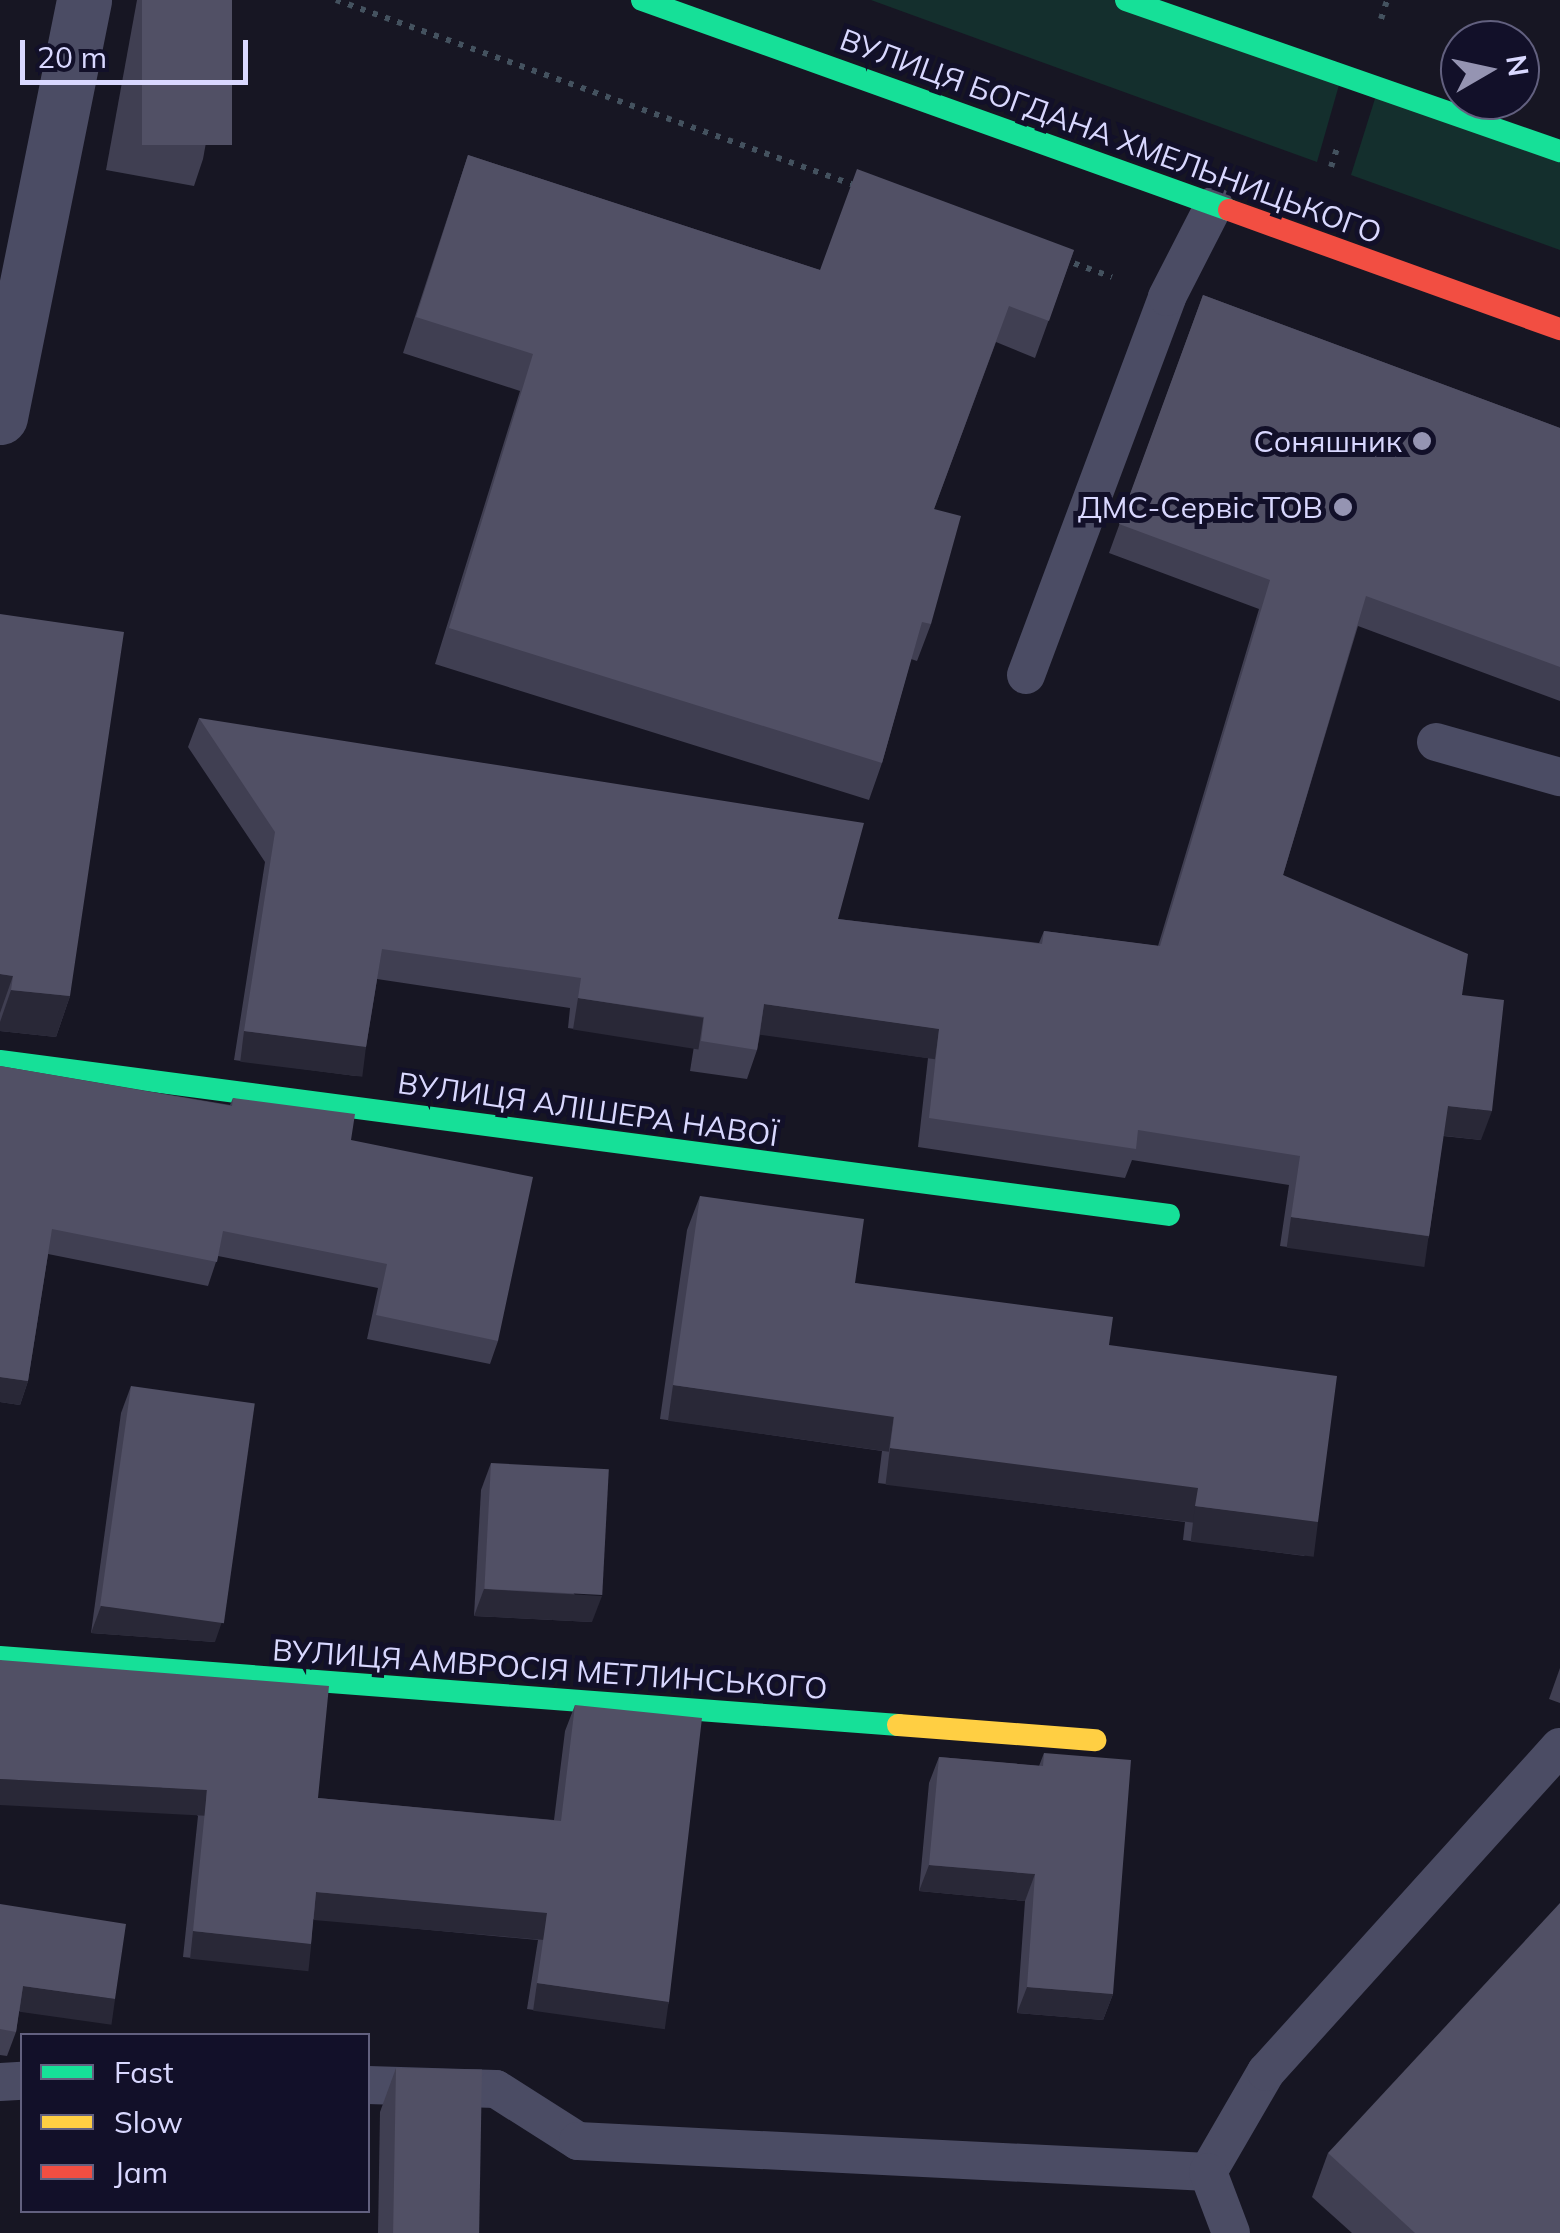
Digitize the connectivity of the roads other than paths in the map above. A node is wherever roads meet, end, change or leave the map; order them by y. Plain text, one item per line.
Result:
1 (84, 0) edge
2 (642, 0) edge
3 (1126, 0) edge
4 (1560, 152) edge
5 (1214, 205) junction
6 (1560, 329) edge
7 (0, 417) edge
8 (1026, 674) dead end
9 (1436, 742) dead end
10 (1560, 776) edge
11 (0, 1061) edge
12 (1169, 1215) dead end
13 (0, 1657) edge
14 (1095, 1740) dead end
15 (1560, 1748) edge
16 (370, 2085) edge
17 (1208, 2172) junction
18 (1231, 2233) edge

1 - 7 street
2 - 5 street, ВУЛИЦЯ БОГДАНА ХМЕЛЬНИЦЬКОГО
3 - 4 street
5 - 6 street, ВУЛИЦЯ БОГДАНА ХМЕЛЬНИЦЬКОГО
5 - 8 lane
9 - 10 lane
11 - 12 street, ВУЛИЦЯ АЛІШЕРА НАВОЇ
13 - 14 street, ВУЛИЦЯ АМВРОСІЯ МЕТЛИНСЬКОГО
15 - 17 lane
16 - 17 lane
17 - 18 lane

